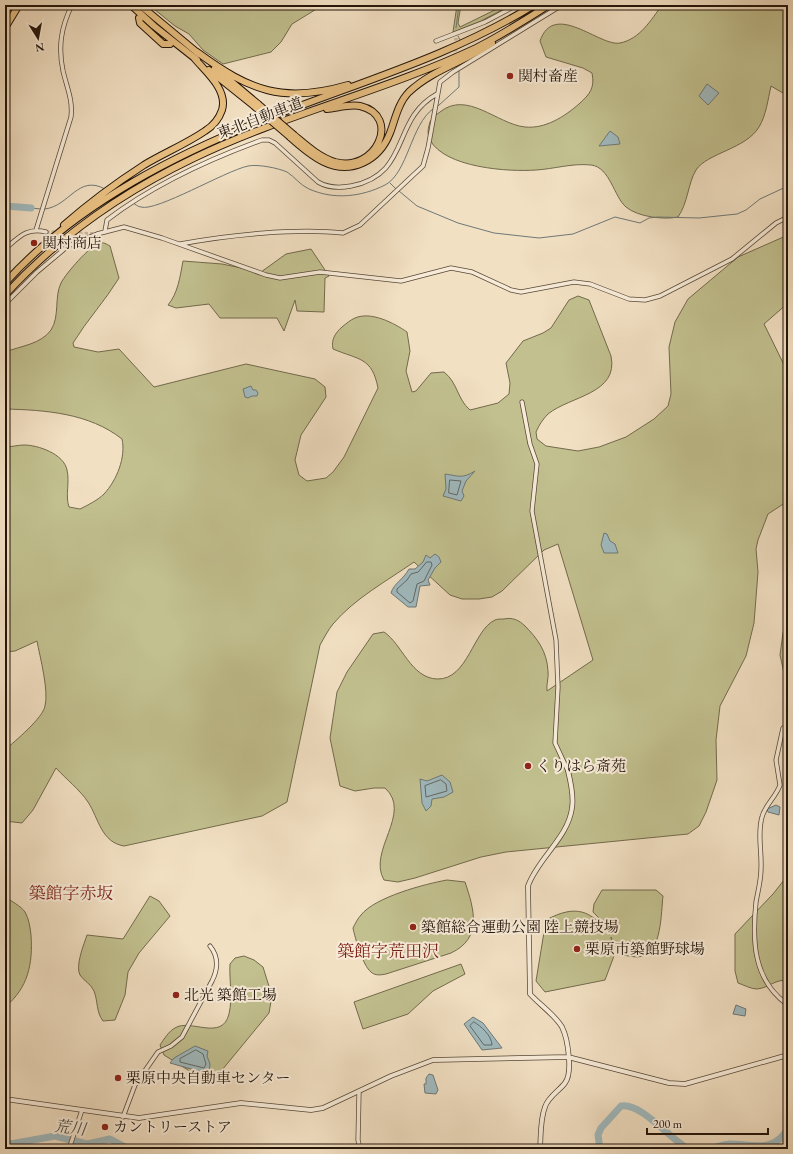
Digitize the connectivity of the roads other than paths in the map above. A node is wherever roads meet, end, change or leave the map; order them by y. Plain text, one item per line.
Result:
1 (10, 5) edge
2 (19, 5) edge
3 (72, 5) edge
4 (141, 5) edge
5 (517, 5) edge
6 (534, 5) edge
7 (549, 5) edge
8 (562, 5) edge
9 (132, 6) edge
10 (537, 13) junction
11 (139, 15) junction
12 (5, 17) edge
13 (5, 28) edge
14 (436, 41) dead end
15 (178, 47) junction
16 (197, 52) junction
17 (195, 59) junction
18 (393, 72) junction
19 (437, 94) junction
20 (256, 105) junction
21 (310, 112) junction
22 (292, 136) junction
23 (98, 201) junction
24 (788, 217) edge
25 (36, 230) junction
26 (105, 231) junction
27 (46, 232) tunnel mouth
28 (180, 244) junction
29 (5, 249) edge
30 (5, 283) edge
31 (5, 295) edge
32 (5, 304) edge
33 (522, 402) dead end
34 (783, 728) dead end
35 (568, 771) joint
36 (210, 946) dead end
37 (788, 1005) edge
38 (788, 1055) edge
39 (568, 1057) junction
40 (359, 1093) junction
41 (5, 1099) edge
42 (82, 1110) junction
43 (123, 1117) junction
44 (69, 1148) edge
45 (360, 1149) edge
46 (540, 1149) edge

1 - 12 highway
2 - 13 highway
3 - 25 street
4 - 16 highway
5 - 14 street
6 - 18 highway, 東北自動車道
7 - 10 highway, 東北自動車道
8 - 19 street
9 - 11 highway
10 - 21 highway, 東北自動車道
10 - 22 highway
11 - 15 highway
11 - 15 highway
15 - 17 highway
16 - 18 highway
16 - 20 highway
17 - 20 highway
17 - 23 highway
18 - 23 highway, 東北自動車道
19 - 26 street
19 - 28 street
20 - 22 highway, bridge
21 - 22 highway
21 - 31 highway, 東北自動車道
23 - 30 highway
24 - 28 street
25 - 27 street
25 - 29 street
26 - 28 street
26 - 32 street
33 - 35 street
34 - 37 street
35 - 39 street
36 - 43 street
38 - 39 street
39 - 40 street
39 - 46 street
40 - 43 street
40 - 45 street
41 - 42 street
42 - 43 street
42 - 44 street

